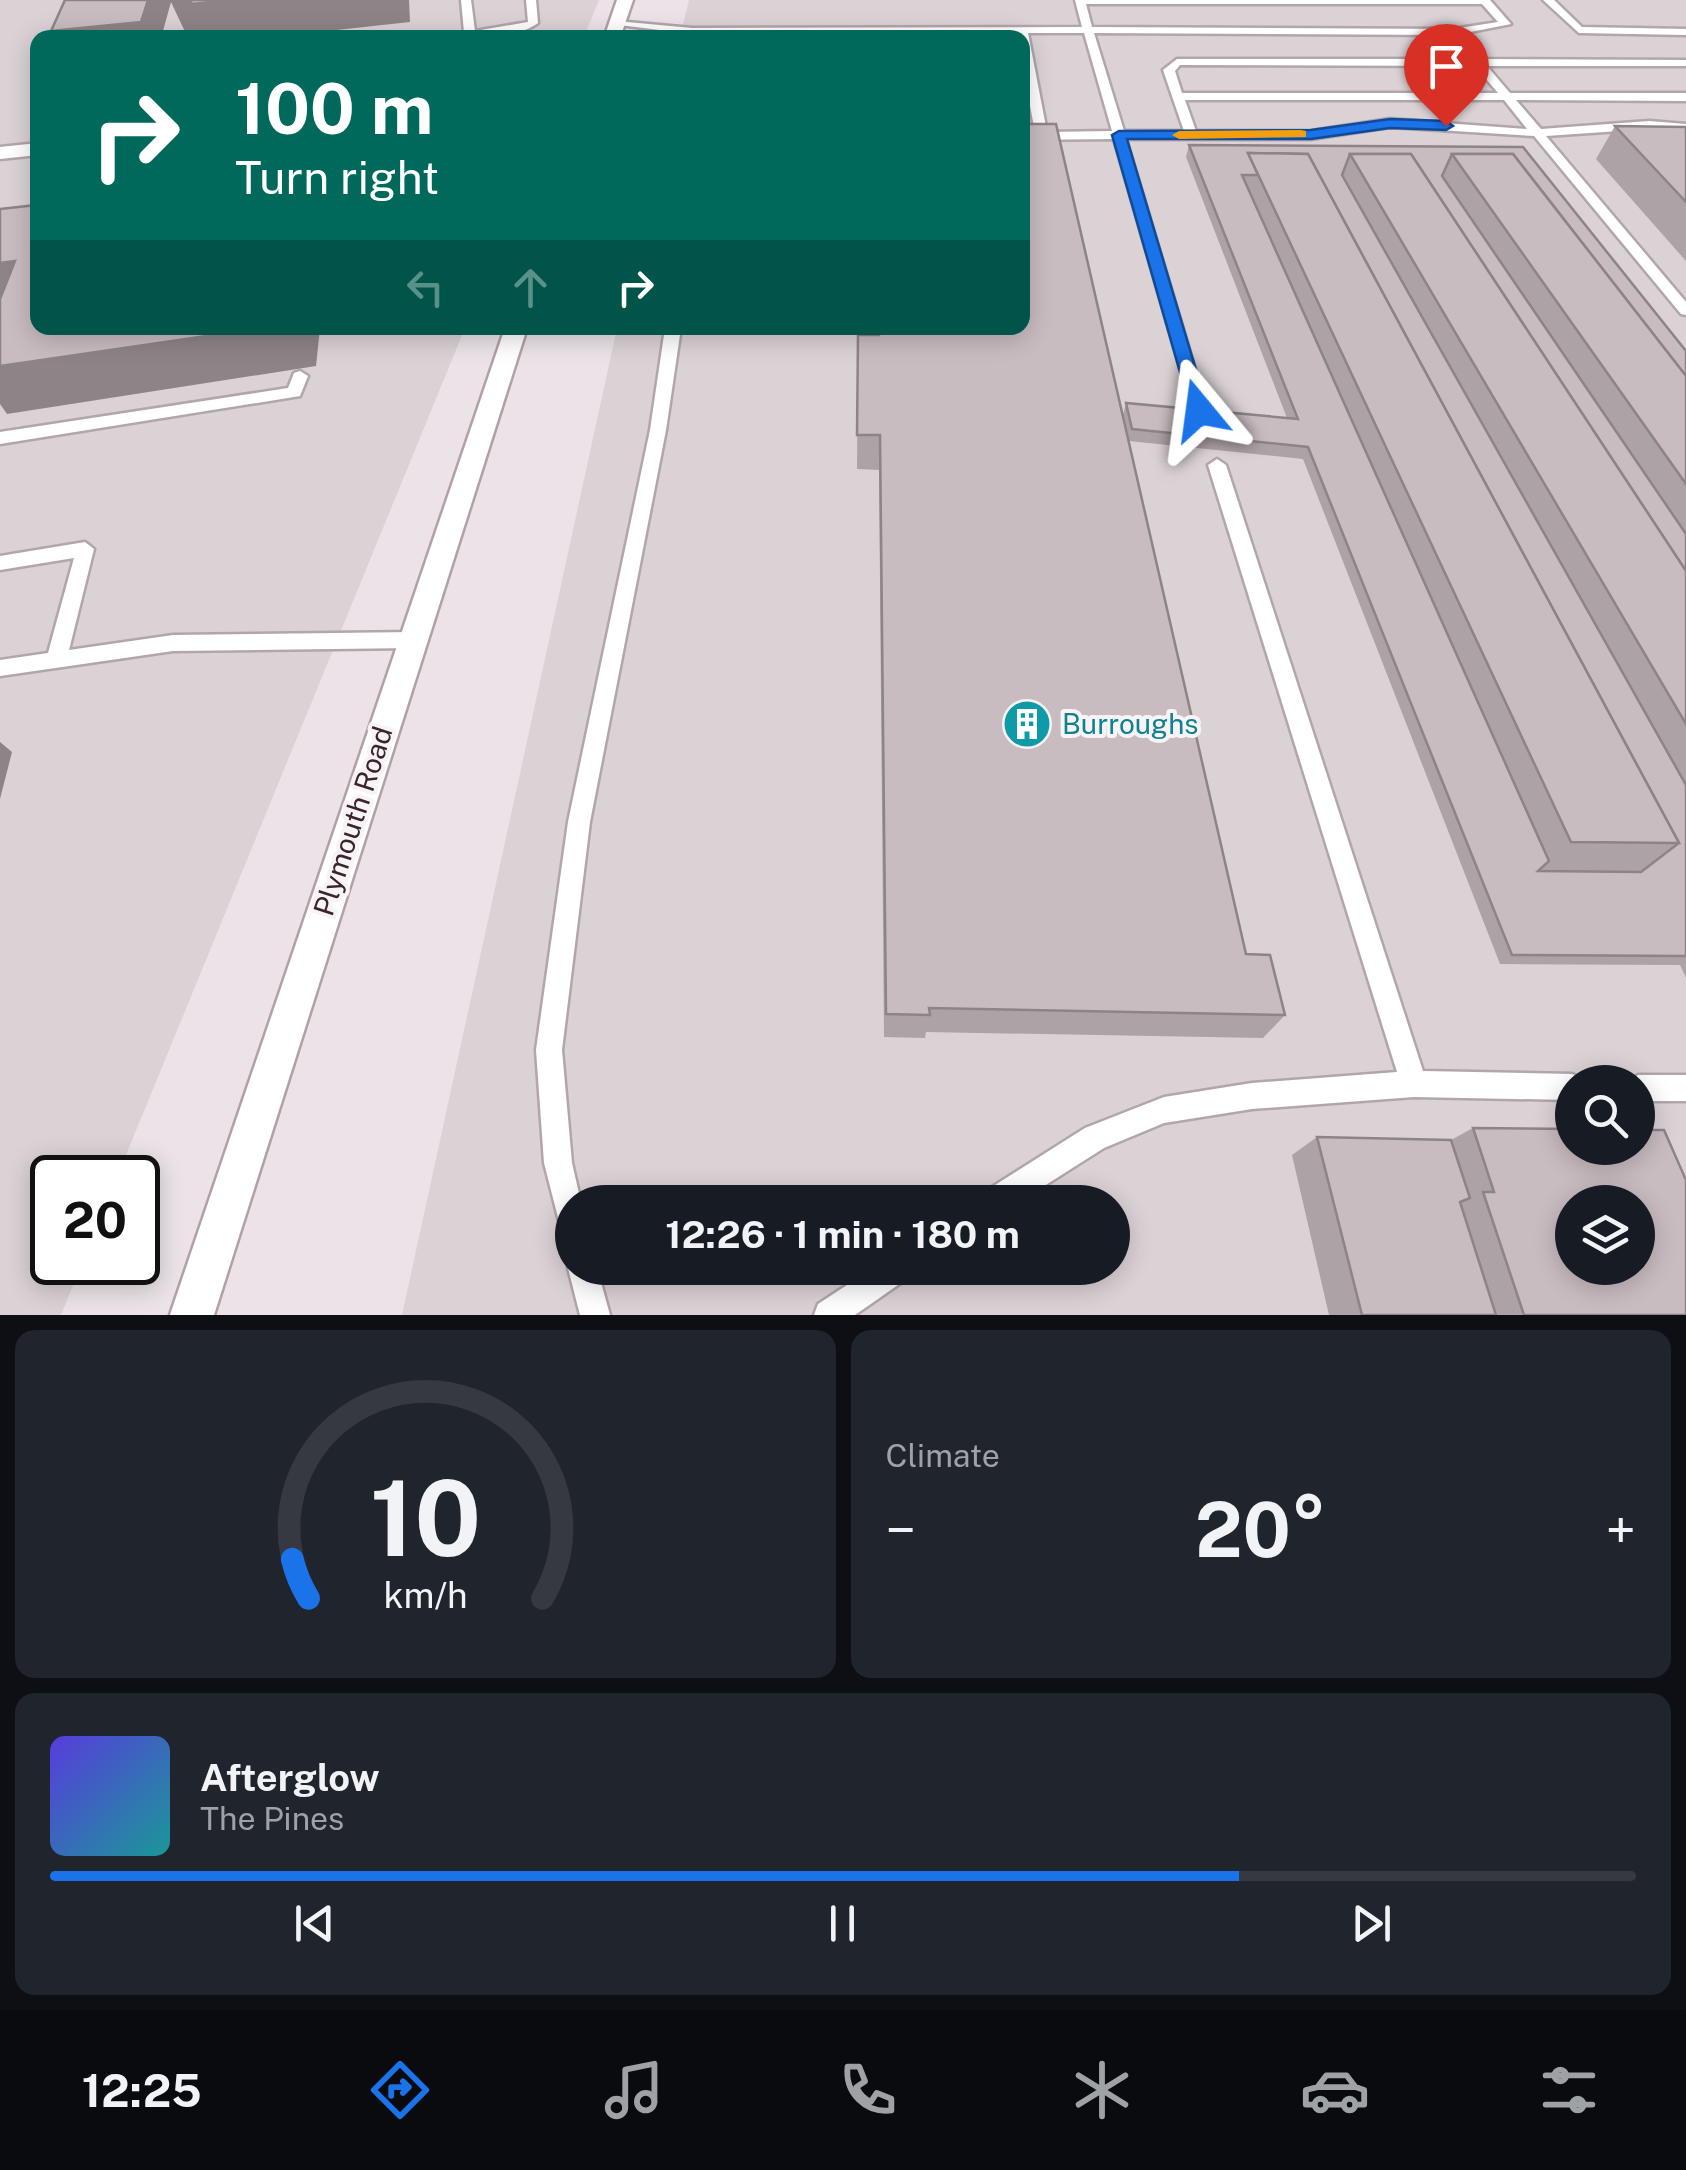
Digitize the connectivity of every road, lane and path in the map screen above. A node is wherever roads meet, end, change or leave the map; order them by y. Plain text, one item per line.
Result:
1 (466, 0) edge
2 (531, 0) edge
3 (625, 0) edge
4 (1080, 0) edge
5 (1485, 0) edge
6 (1548, 0) edge
7 (1416, 1) edge
8 (470, 30) edge
9 (526, 30) edge
10 (614, 30) edge
11 (1088, 30) junction
12 (1578, 30) junction
13 (1030, 32) edge
14 (1453, 32) junction
15 (1686, 32) edge
16 (1590, 41) dead end
17 (1601, 52) dead end
18 (1477, 62) junction
19 (1612, 63) junction
20 (1686, 63) edge
21 (1030, 74) edge
22 (1178, 96) junction
23 (1507, 97) junction
24 (1686, 98) edge
25 (1686, 128) edge
26 (1539, 133) junction
27 (1119, 135) junction
28 (1191, 135) junction
29 (1030, 136) edge
30 (1042, 136) junction
31 (30, 150) edge
32 (0, 153) edge
33 (1686, 311) edge
34 (514, 335) edge
35 (672, 335) edge
36 (300, 376) dead end
37 (1199, 410) edge
38 (0, 438) edge
39 (1217, 466) dead end
40 (0, 563) edge
41 (412, 640) junction
42 (57, 658) junction
43 (0, 668) edge
44 (1414, 1084) junction
45 (1555, 1087) edge
46 (1655, 1088) edge
47 (1686, 1088) edge
48 (563, 1185) edge
49 (1021, 1185) edge
50 (587, 1285) edge
51 (873, 1285) edge
52 (192, 1315) edge
53 (595, 1315) edge
54 (829, 1315) edge

1 - 8 lane
2 - 9 lane
3 - 10 main road
4 - 7 lane
4 - 11 lane
5 - 7 lane
5 - 14 lane
6 - 12 lane
11 - 13 lane
11 - 14 lane
11 - 27 lane
12 - 15 lane
12 - 16 lane
14 - 18 lane
17 - 19 lane
18 - 19 lane
18 - 22 lane
18 - 23 lane
19 - 20 lane
21 - 30 lane
22 - 23 lane
22 - 28 lane
23 - 24 lane
23 - 26 lane
25 - 26 lane
26 - 28 lane
26 - 33 lane
27 - 28 lane
27 - 30 lane
27 - 37 lane
29 - 30 lane
31 - 32 main road
34 - 41 main road, Plymouth Road
35 - 48 lane
36 - 38 lane
39 - 44 lane
40 - 42 lane
41 - 42 lane
41 - 52 main road, Plymouth Road
42 - 43 lane
44 - 45 lane
44 - 49 lane
46 - 47 lane
50 - 53 lane
51 - 54 lane

